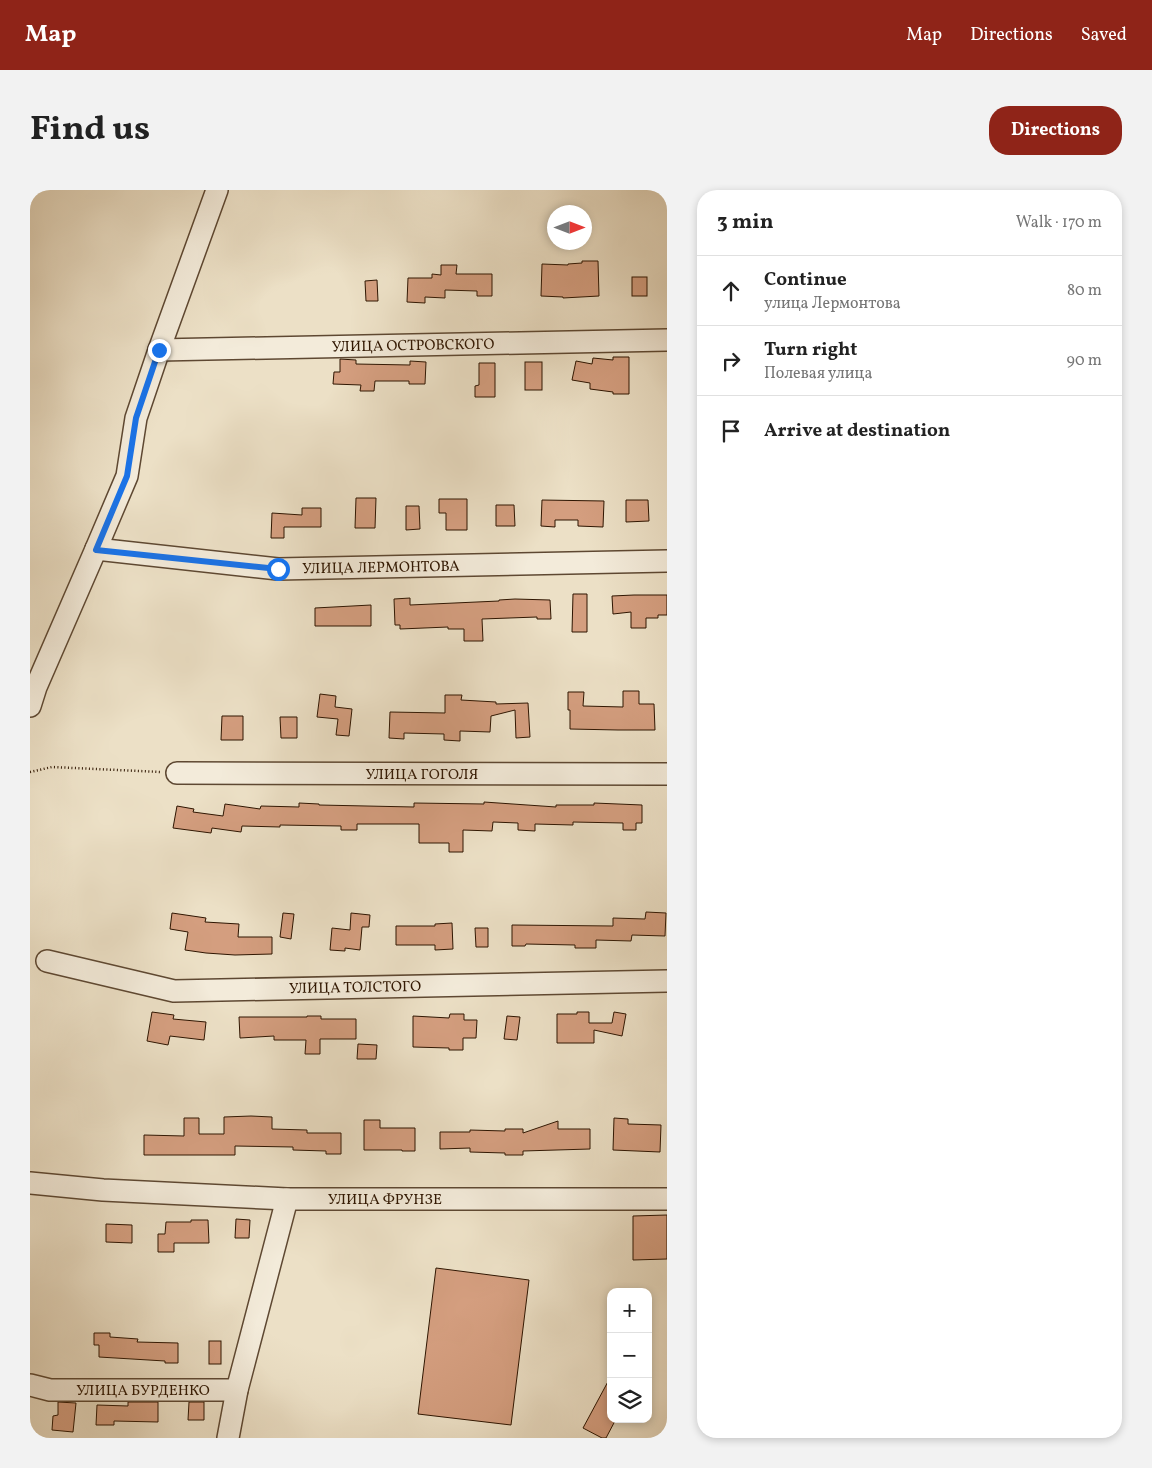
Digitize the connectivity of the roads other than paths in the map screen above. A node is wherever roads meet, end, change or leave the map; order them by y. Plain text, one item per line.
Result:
1 (217, 190) edge
2 (667, 340) edge
3 (159, 350) junction
4 (96, 550) junction
5 (667, 562) edge
6 (30, 706) edge
7 (177, 773) road end
8 (667, 774) edge
9 (47, 961) dead end
10 (667, 980) edge
11 (30, 1183) edge
12 (667, 1199) edge
13 (287, 1200) junction
14 (40, 1387) edge
15 (237, 1390) junction
16 (228, 1438) edge

1 - 3 street
2 - 3 street, УЛИЦА ОСТРОВСКОГО
3 - 4 street
4 - 5 street, УЛИЦА ЛЕРМОНТОВА
4 - 6 street
7 - 8 street, УЛИЦА ГОГОЛЯ
9 - 10 street, УЛИЦА ТОЛСТОГО
11 - 13 street, УЛИЦА ФРУНЗЕ
12 - 13 street, УЛИЦА ФРУНЗЕ
13 - 15 street
14 - 15 street, УЛИЦА БУРДЕНКО
15 - 16 street

